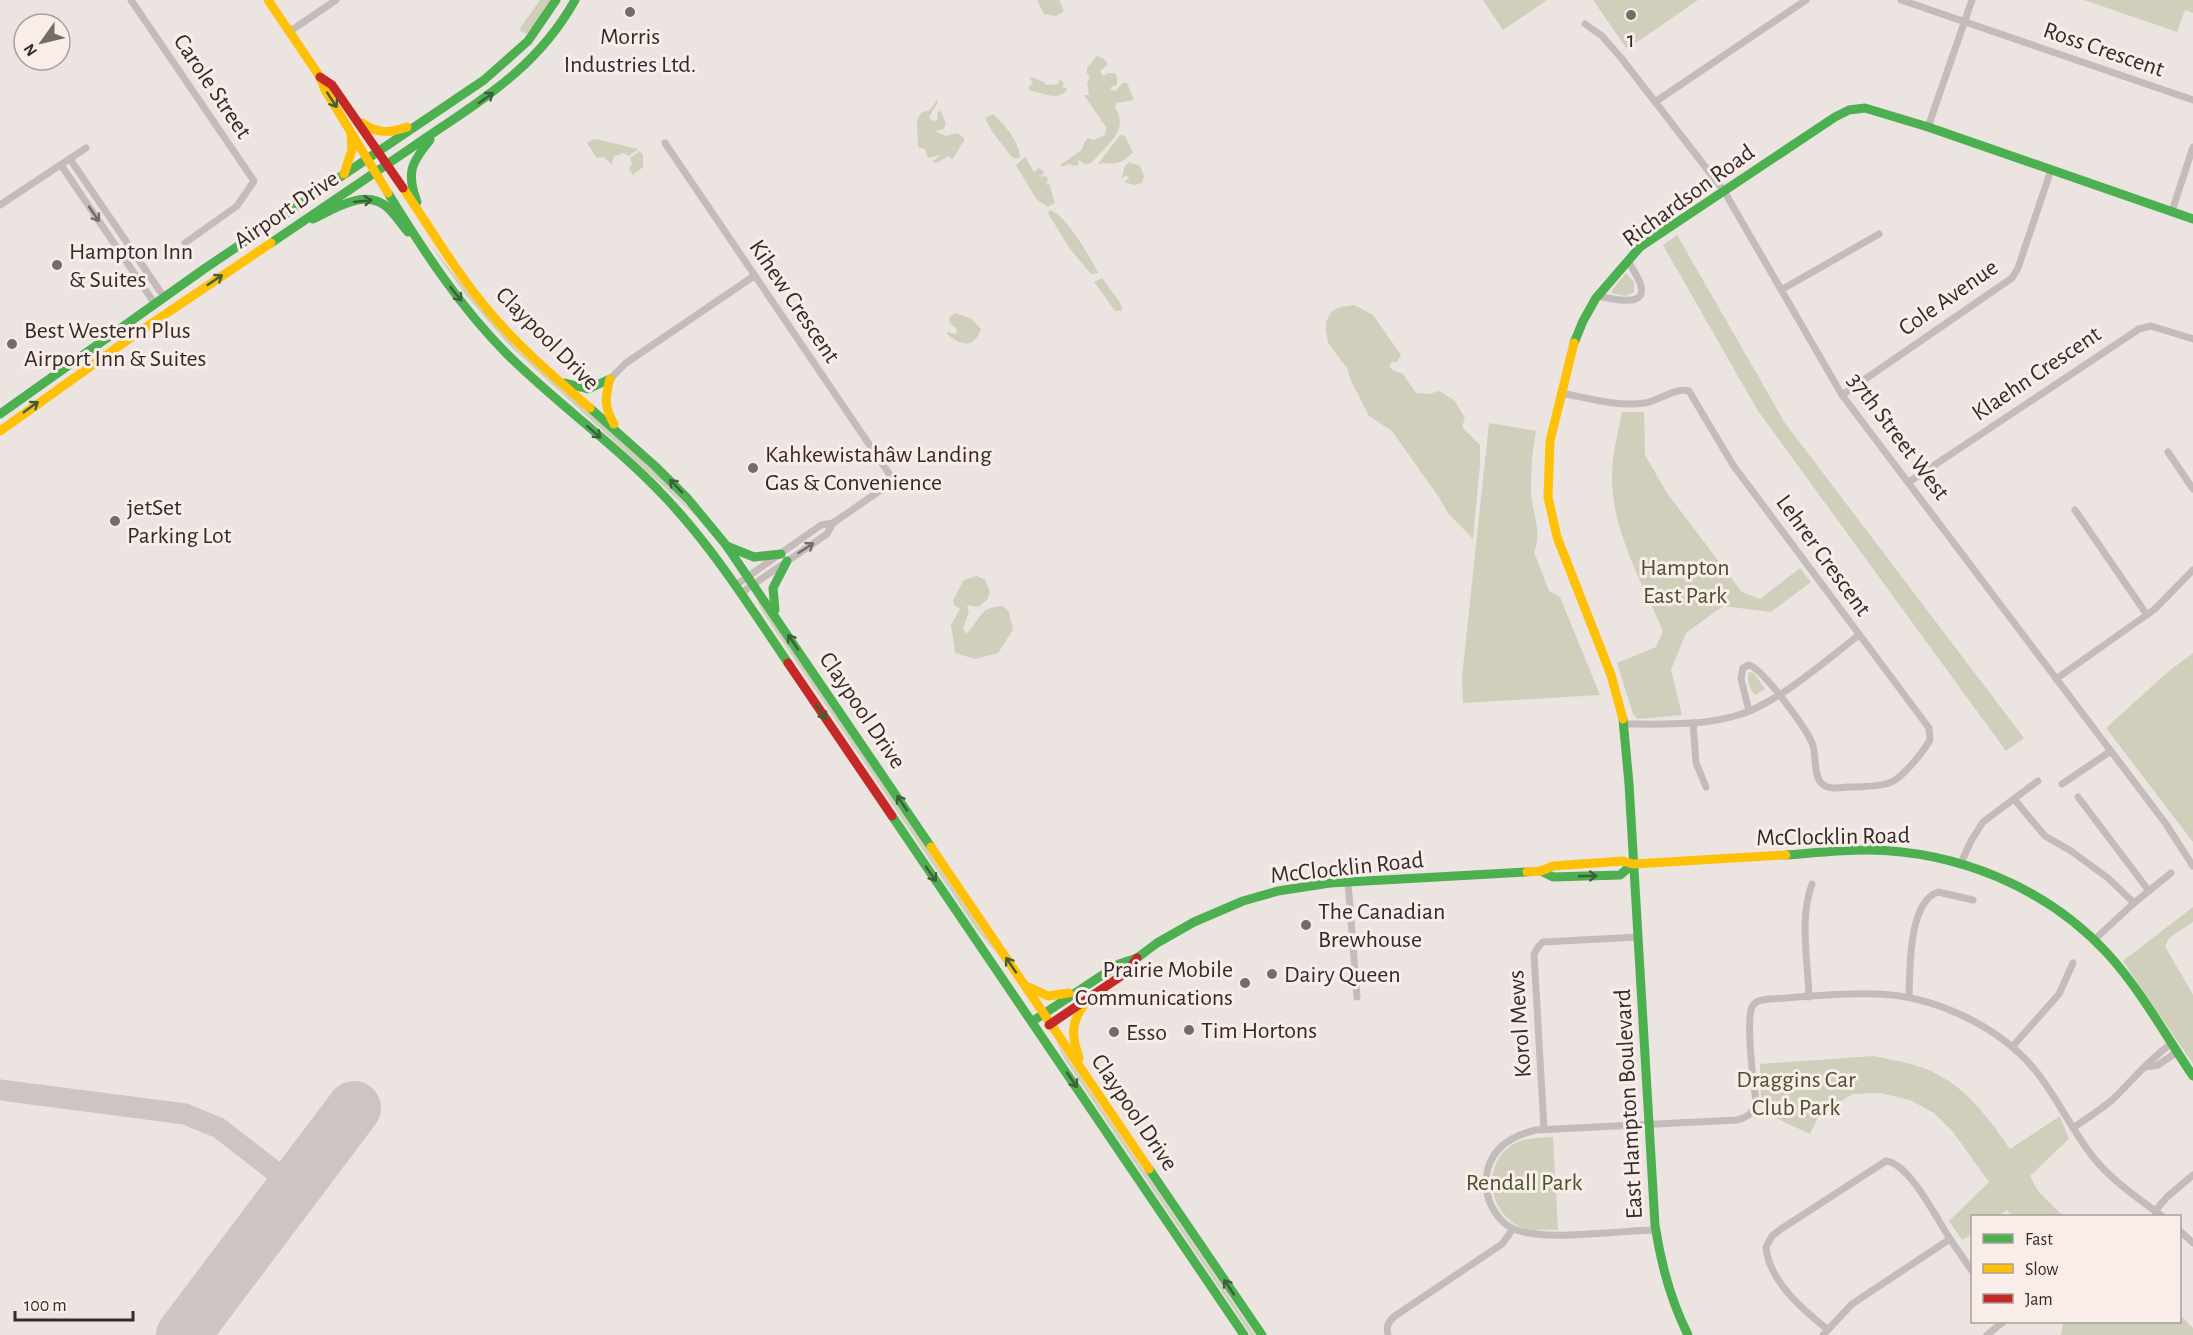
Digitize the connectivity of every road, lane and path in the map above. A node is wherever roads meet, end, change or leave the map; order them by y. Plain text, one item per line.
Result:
1 (131, 0) edge
2 (268, 0) edge
3 (336, 0) edge
4 (556, 0) edge
5 (575, 0) edge
6 (1806, 0) edge
7 (1901, 0) edge
8 (1972, 0) edge
9 (1965, 22) junction
10 (1585, 24) dead end
11 (289, 32) junction
12 (320, 77) junction
13 (2193, 100) edge
14 (1655, 102) junction
15 (351, 112) junction
16 (428, 118) junction
17 (346, 122) junction
18 (1928, 127) junction
19 (438, 131) junction
20 (665, 143) dead end
21 (2193, 147) edge
22 (86, 148) dead end
23 (377, 152) junction
24 (367, 158) junction
25 (70, 159) junction
26 (61, 165) junction
27 (387, 165) junction
28 (2050, 170) junction
29 (376, 172) junction
30 (343, 175) junction
31 (1724, 191) junction
32 (0, 205) edge
33 (2172, 211) junction
34 (2193, 219) edge
35 (289, 229) junction
36 (431, 230) junction
37 (1879, 234) dead end
38 (185, 243) dead end
39 (423, 246) junction
40 (1628, 261) junction
41 (754, 276) junction
42 (1781, 290) junction
43 (1598, 296) junction
44 (164, 297) junction
45 (155, 304) junction
46 (2193, 339) edge
47 (610, 379) junction
48 (560, 381) junction
49 (1561, 393) junction
50 (1842, 395) junction
51 (0, 414) edge
52 (0, 430) edge
53 (621, 435) junction
54 (2169, 452) dead end
55 (1909, 482) junction
56 (2193, 489) edge
57 (2075, 510) dead end
58 (726, 545) junction
59 (784, 557) junction
60 (2193, 570) edge
61 (751, 580) junction
62 (738, 589) junction
63 (2146, 615) junction
64 (776, 616) junction
65 (1859, 635) junction
66 (2056, 679) junction
67 (1778, 695) junction
68 (1749, 711) junction
69 (1692, 723) junction
70 (1624, 724) junction
71 (2111, 751) junction
72 (2038, 781) dead end
73 (2062, 784) dead end
74 (1706, 787) dead end
75 (2078, 797) dead end
76 (2014, 800) junction
77 (1961, 863) junction
78 (1633, 864) junction
79 (2193, 866) edge
80 (2171, 873) dead end
81 (1348, 882) junction
82 (1812, 884) dead end
83 (2149, 891) junction
84 (1973, 900) dead end
85 (2134, 903) junction
86 (1638, 937) junction
87 (2094, 940) junction
88 (1137, 958) junction
89 (2073, 963) dead end
90 (1024, 984) junction
91 (1082, 988) junction
92 (1357, 997) dead end
93 (1809, 997) junction
94 (1089, 998) junction
95 (1909, 998) junction
96 (1045, 1013) junction
97 (1033, 1021) junction
98 (1052, 1023) junction
99 (1040, 1031) junction
100 (2012, 1047) junction
101 (2174, 1048) junction
102 (1085, 1072) junction
103 (2193, 1076) edge
104 (1650, 1124) junction
105 (2073, 1128) junction
106 (1544, 1129) junction
107 (2193, 1175) edge
108 (2155, 1211) junction
109 (2161, 1215) edge
110 (1513, 1229) junction
111 (1655, 1230) junction
112 (2181, 1233) edge
113 (1950, 1239) junction
114 (2193, 1243) edge
115 (1971, 1270) edge
116 (2002, 1323) edge
117 (1825, 1332) edge
118 (1244, 1335) edge
119 (1262, 1335) edge
120 (1388, 1335) edge
121 (1688, 1335) edge
122 (1988, 1335) edge

1 - 38 street, Carole Street
2 - 11 main road
3 - 11 street
4 - 16 main road, Airport Drive
19 -> 5 main road, Airport Drive
6 - 14 street
7 - 9 street, Ross Crescent
8 - 9 street
9 - 13 street, Ross Crescent
9 - 18 street
10 - 14 street, 37th Street West
11 - 12 main road
12 - 15 main road
12 -> 17 main road, Claypool Drive
14 - 31 street, 37th Street West
15 - 16 main road
15 - 23 main road, Claypool Drive
16 - 23 main road, Airport Drive
17 - 24 main road, Claypool Drive
17 - 30 main road
18 - 28 main road, Richardson Road
18 - 31 main road, Richardson Road
19 - 27 main road, Airport Drive
19 - 36 main road
20 - 41 street, Kihew Crescent
21 - 33 street
22 - 25 street
23 - 24 main road, Airport Drive
23 - 27 main road, Claypool Drive
24 - 29 main road, Claypool Drive
24 - 30 main road, Airport Drive
25 - 26 street
25 - 44 street
26 - 32 street
26 -> 45 street
27 - 29 main road, Airport Drive
27 - 36 main road, Claypool Drive
28 - 33 main road, Richardson Road
28 - 50 street, Cole Avenue
29 - 35 main road, Airport Drive
29 - 39 main road, Claypool Drive
30 - 44 main road, Airport Drive
31 - 40 main road, Richardson Road
31 - 42 street, 37th Street West
33 - 34 main road, Richardson Road
35 -> 39 main road
52 -> 35 main road, Airport Drive
36 - 48 main road, Claypool Drive
37 - 42 street
39 -> 62 main road, Claypool Drive
40 - 43 main road, Richardson Road
40 - 43 street
41 - 47 street
41 - 59 street, Kihew Crescent
42 - 50 street, 37th Street West
43 - 49 main road, Richardson Road
44 - 45 main road, Airport Drive
45 - 51 main road, Airport Drive
46 - 55 street, Klaehn Crescent
47 - 48 main road
47 - 53 main road
48 - 53 main road, Claypool Drive
49 - 65 street, Lehrer Crescent
49 - 70 main road, Richardson Road
50 - 55 street, 37th Street West
58 -> 53 main road, Claypool Drive
54 - 56 street
55 - 66 street, 37th Street West
57 - 63 street
58 - 59 main road
58 - 61 main road, Claypool Drive
59 - 61 street
59 - 64 main road
60 - 63 street
61 - 62 street
61 - 64 main road, Claypool Drive
62 -> 97 main road, Claypool Drive
63 - 66 street
90 -> 64 main road, Claypool Drive
65 - 67 street, Lehrer Crescent
65 - 67 street
66 - 71 street, 37th Street West
67 - 68 street, Lehrer Crescent
67 - 68 street
68 - 69 street, Lehrer Crescent
69 - 70 street, Lehrer Crescent
69 - 74 street
70 - 78 main road, Richardson Road
71 - 73 street
71 - 79 street, 37th Street West
72 - 76 street
75 - 83 street
76 - 77 street
76 - 85 street
77 - 78 main road, McClocklin Road
77 - 87 main road, McClocklin Road
78 - 81 main road, McClocklin Road
78 - 86 main road, East Hampton Boulevard
80 - 83 street
81 - 88 main road, McClocklin Road
81 - 92 street
82 - 93 street
83 - 85 street
84 - 95 street
85 - 87 street
86 - 104 main road, East Hampton Boulevard
86 - 106 street, Korol Mews
87 - 101 main road, McClocklin Road
88 - 91 main road, McClocklin Road
88 - 94 main road, McClocklin Road
89 - 100 street
90 - 91 main road
90 - 96 main road, Claypool Drive
91 - 96 main road, McClocklin Road
93 - 95 street
93 - 104 street
94 - 98 main road, McClocklin Road
94 - 102 main road
95 - 100 street
96 - 97 main road, McClocklin Road
96 - 98 main road, Claypool Drive
97 - 99 main road, Claypool Drive
98 - 99 main road, McClocklin Road
98 - 102 main road, Claypool Drive
99 -> 118 main road, Claypool Drive
100 - 105 street
101 - 103 main road, McClocklin Road
101 - 105 street
119 -> 102 main road, Claypool Drive
104 - 106 street
104 - 111 main road, East Hampton Boulevard
105 - 108 street
106 - 110 street
107 - 108 street
108 - 109 street
110 - 111 street
110 - 120 street
111 - 121 main road, East Hampton Boulevard
112 - 114 street
113 - 115 street
113 - 117 street
113 - 117 street
116 - 122 street

